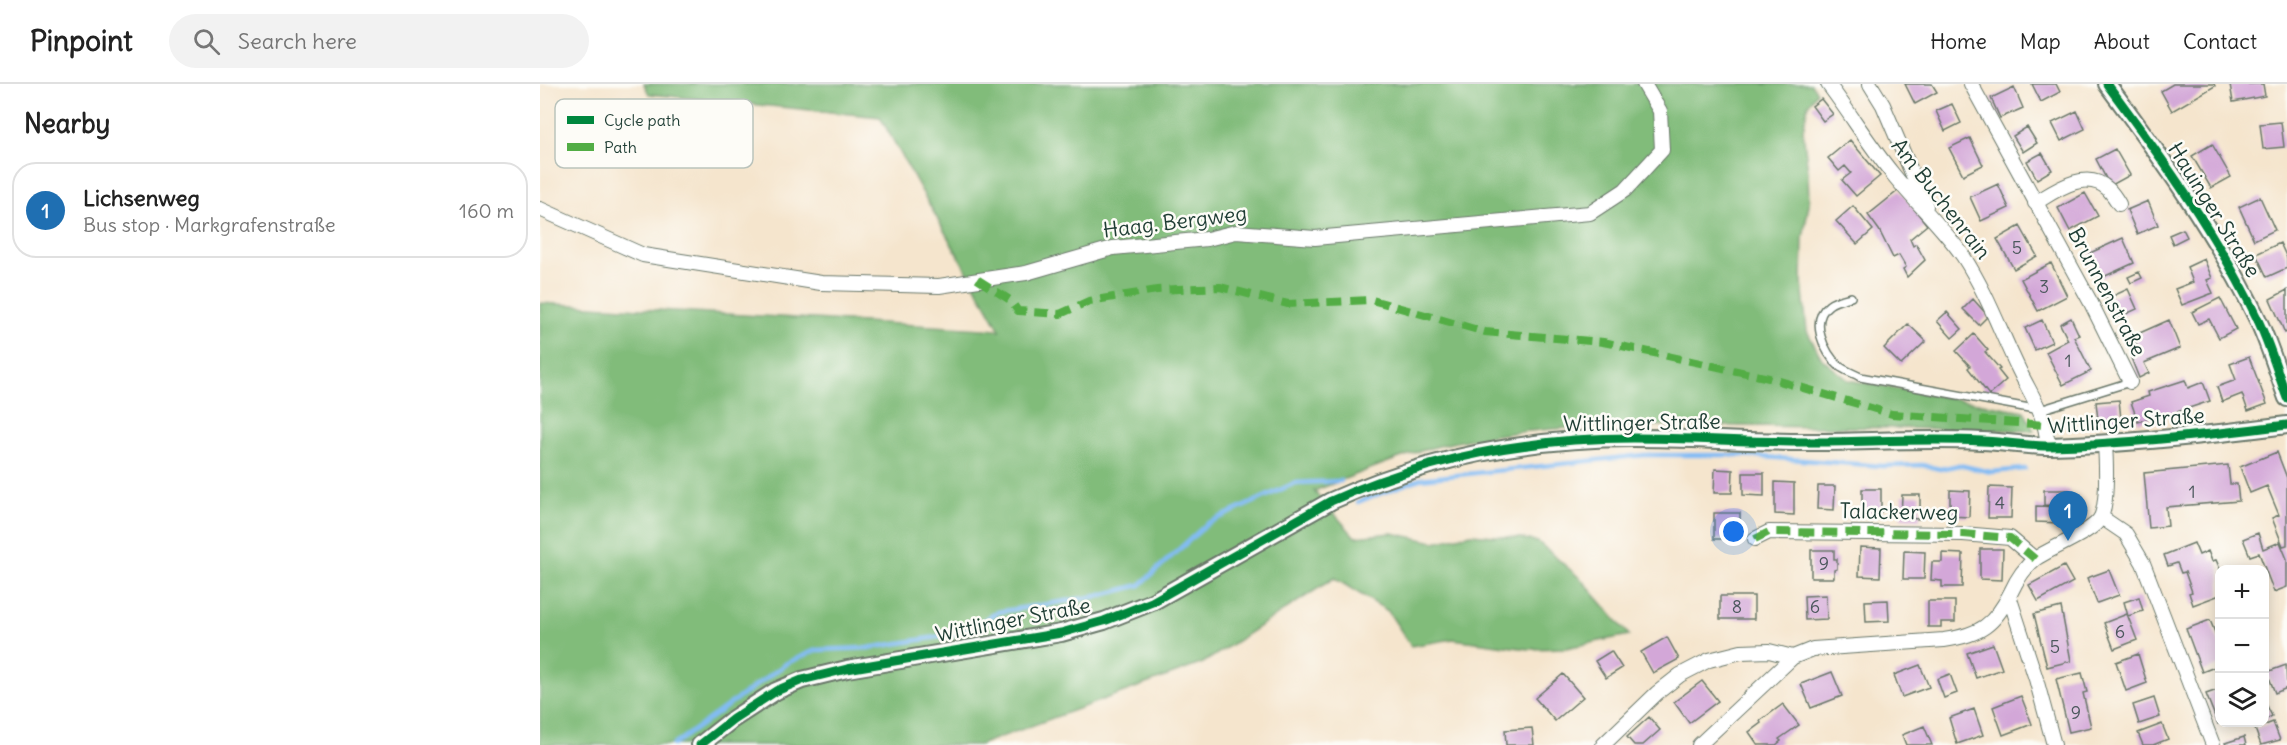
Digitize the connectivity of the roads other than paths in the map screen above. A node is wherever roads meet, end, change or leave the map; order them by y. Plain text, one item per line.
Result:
1 (1644, 84) edge
2 (1828, 84) edge
3 (1870, 84) edge
4 (1971, 84) edge
5 (2107, 84) edge
6 (2035, 203) junction
7 (2119, 204) dead end
8 (540, 209) edge
9 (1929, 213) junction
10 (1851, 297) dead end
11 (2130, 382) joint
12 (2287, 398) edge
13 (2040, 410) junction
14 (2287, 425) edge
15 (2105, 443) junction
16 (2048, 446) junction
17 (2101, 517) junction
18 (1755, 539) dead end
19 (2036, 559) junction
20 (2009, 596) junction
21 (1793, 657) junction
22 (700, 745) edge
23 (1603, 745) edge
24 (1699, 745) edge
25 (2054, 745) edge
26 (2213, 745) edge

1 - 8 street, Haag. Bergweg
2 - 9 street, Am Buchenrain
3 - 9 street
4 - 6 street, Brunnenstraße
5 - 12 street, Hauinger Straße
6 - 7 street
6 - 11 street, Brunnenstraße
9 - 13 street, Am Buchenrain
10 - 13 lane
11 - 13 lane, Brunnenstraße
13 - 16 street, Am Buchenrain
14 - 15 street, Wittlinger Straße
15 - 16 street, Wittlinger Straße
15 - 17 street
16 - 22 street, Wittlinger Straße
17 - 19 street
17 - 26 street
18 - 19 street, Talackerweg
19 - 20 street
20 - 21 street
20 - 25 street
21 - 23 street
21 - 24 street

